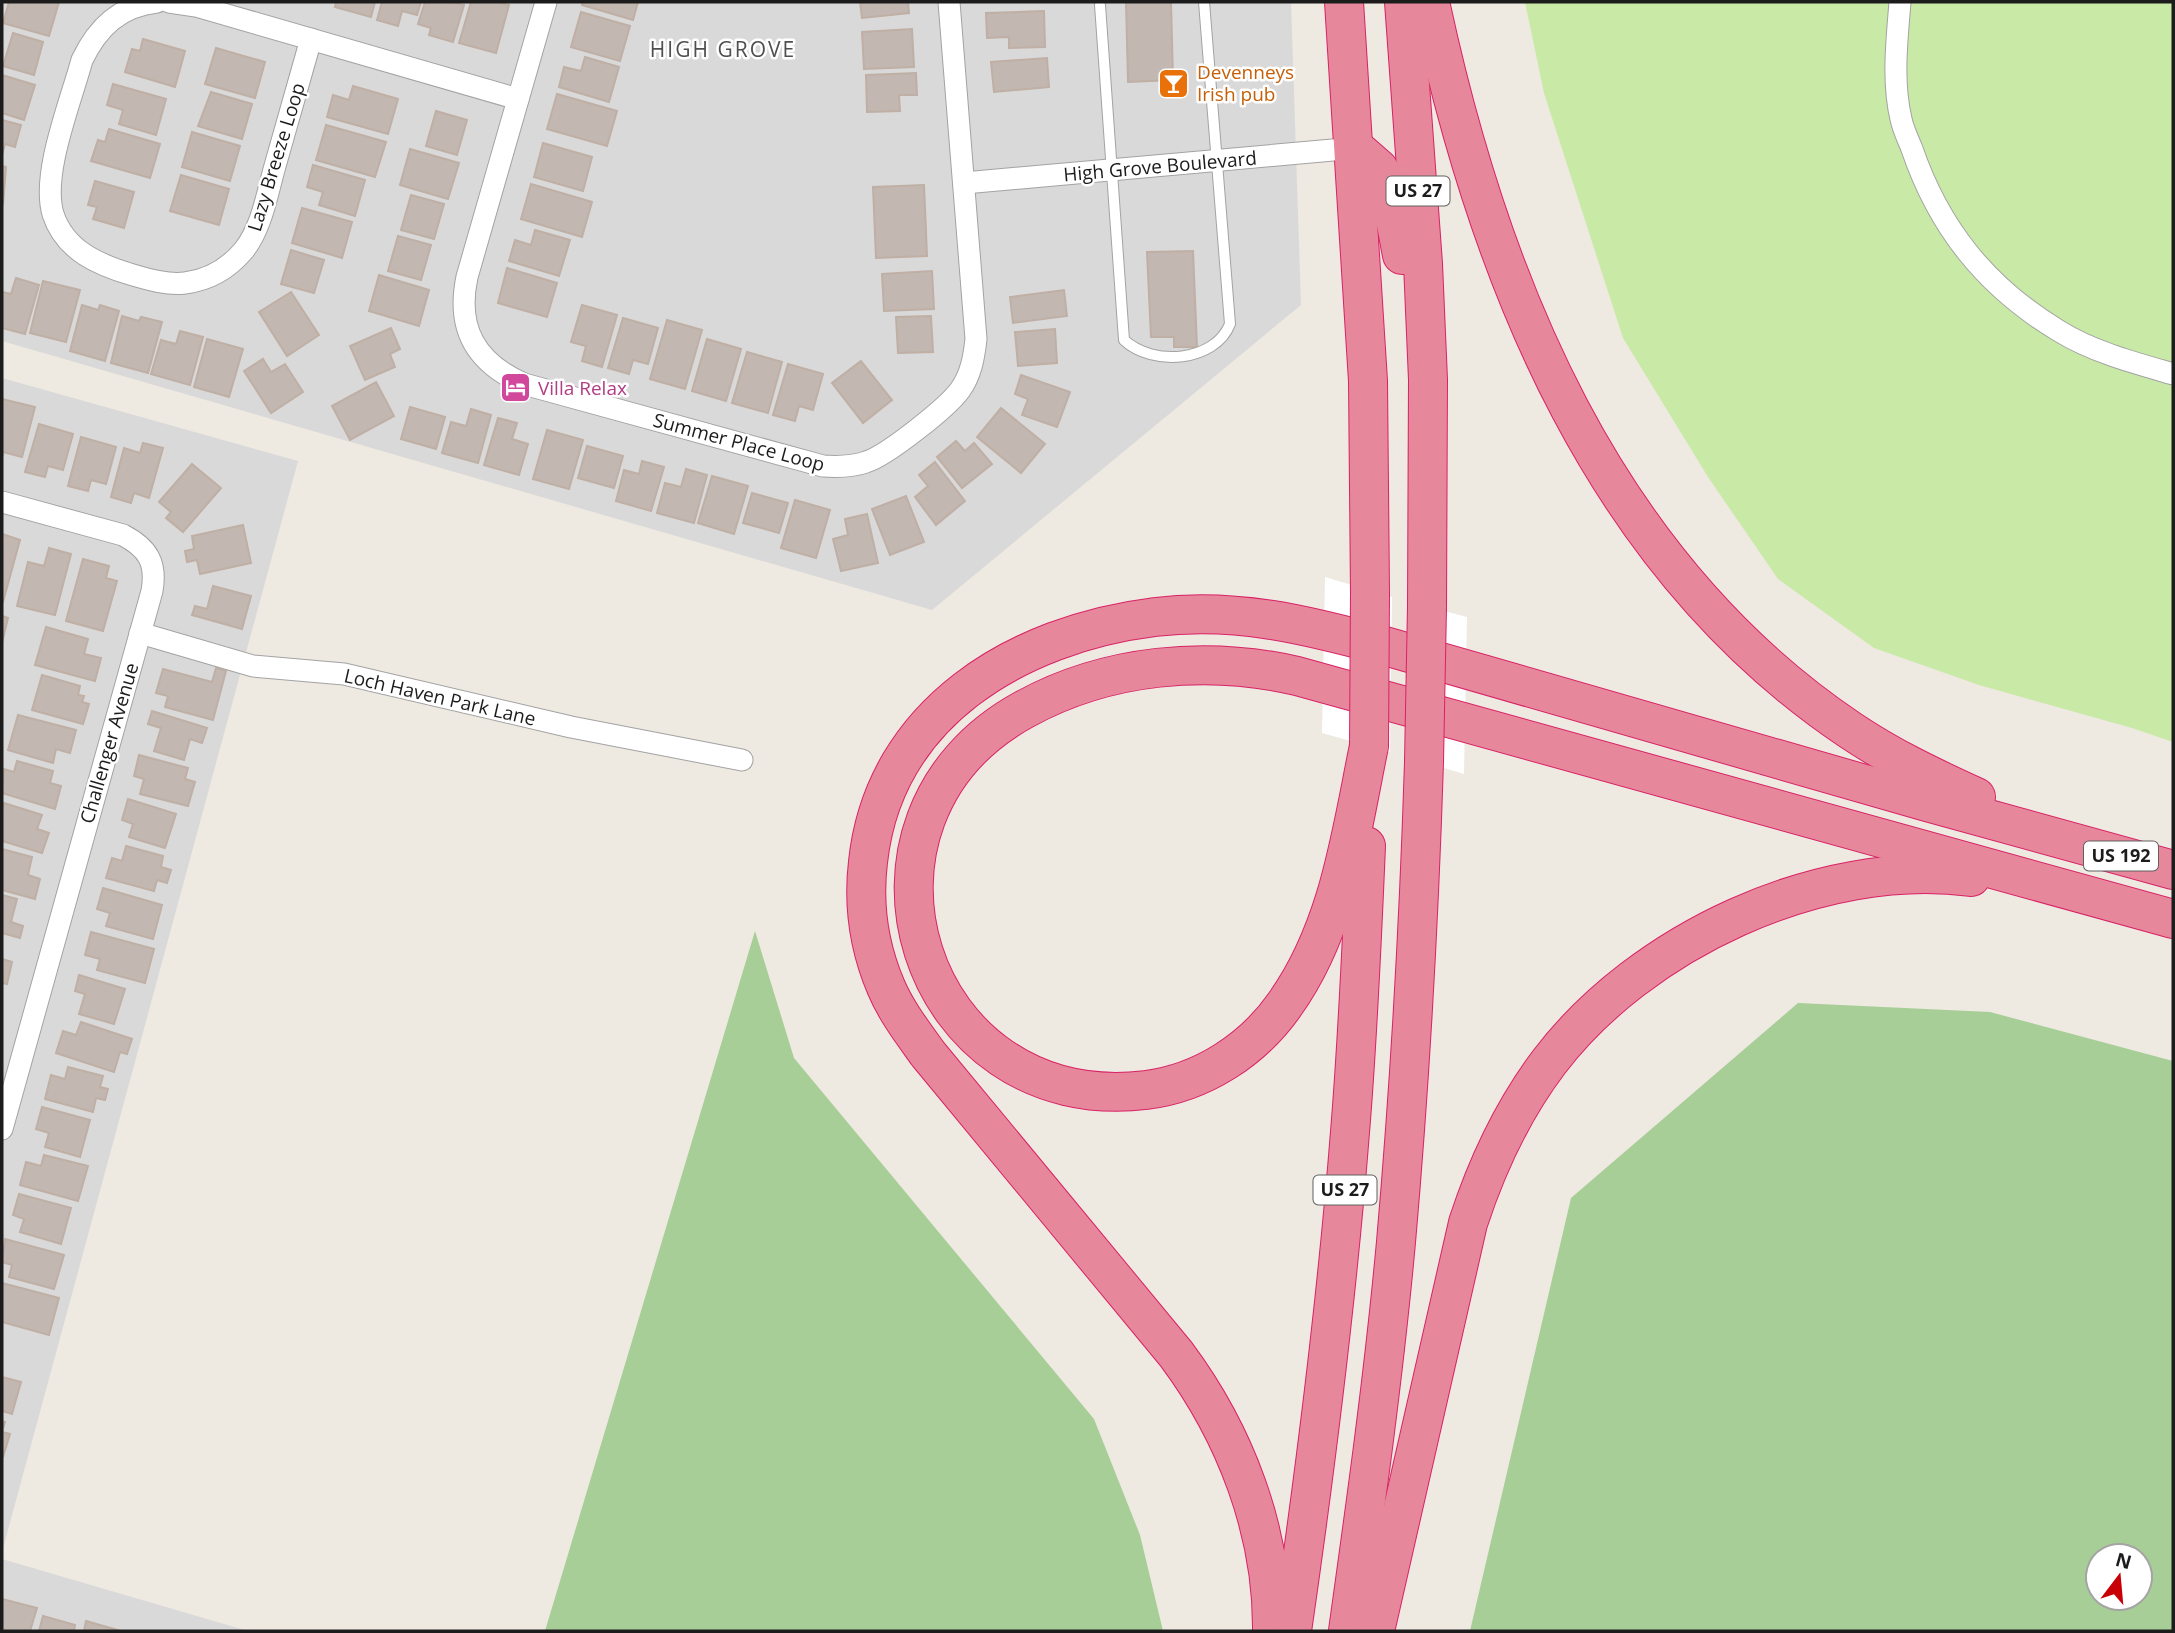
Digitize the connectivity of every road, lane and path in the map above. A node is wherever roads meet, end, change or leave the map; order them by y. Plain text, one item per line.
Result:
1 (157, 2) edge
2 (169, 2) edge
3 (545, 2) edge
4 (949, 2) edge
5 (1204, 2) edge
6 (1344, 2) edge
7 (1404, 2) edge
8 (1430, 2) edge
9 (1900, 2) edge
10 (1100, 5) dead end
11 (311, 39) junction
12 (518, 99) junction
13 (1354, 148) junction
14 (1218, 161) junction
15 (1113, 170) junction
16 (964, 183) junction
17 (2173, 374) edge
18 (1428, 380) junction
19 (2, 502) edge
20 (140, 633) junction
21 (1369, 746) junction
22 (742, 760) dead end
23 (2070, 841) junction
24 (2173, 870) edge
25 (2135, 908) junction
26 (2173, 919) edge
27 (8, 1083) edge
28 (2, 1129) edge
29 (1272, 1631) edge
30 (1292, 1631) edge
31 (1348, 1631) edge
32 (1375, 1631) edge

1 - 11 street, Lazy Breeze Loop
2 - 11 street
3 - 12 street, Summer Place Loop
4 - 16 street, Summer Place Loop
5 - 14 lane
6 - 13 highway, US 27
7 - 18 highway, US 27
8 - 23 highway
9 - 17 street
10 - 15 lane
11 - 12 street
12 - 16 street, Summer Place Loop
13 - 14 street, High Grove Boulevard
13 - 18 highway
13 - 21 highway, US 27, bridge
14 - 15 street, High Grove Boulevard
14 - 15 lane
15 - 16 street, High Grove Boulevard
18 - 31 highway, US 27, bridge
19 - 20 street, Challenger Avenue
20 - 22 street, Loch Haven Park Lane
20 - 27 street, Challenger Avenue
21 - 25 highway
21 - 30 highway, US 27
23 - 24 highway, US 192
23 - 29 highway
25 - 26 highway
25 - 32 highway
27 - 28 street, Challenger Avenue

